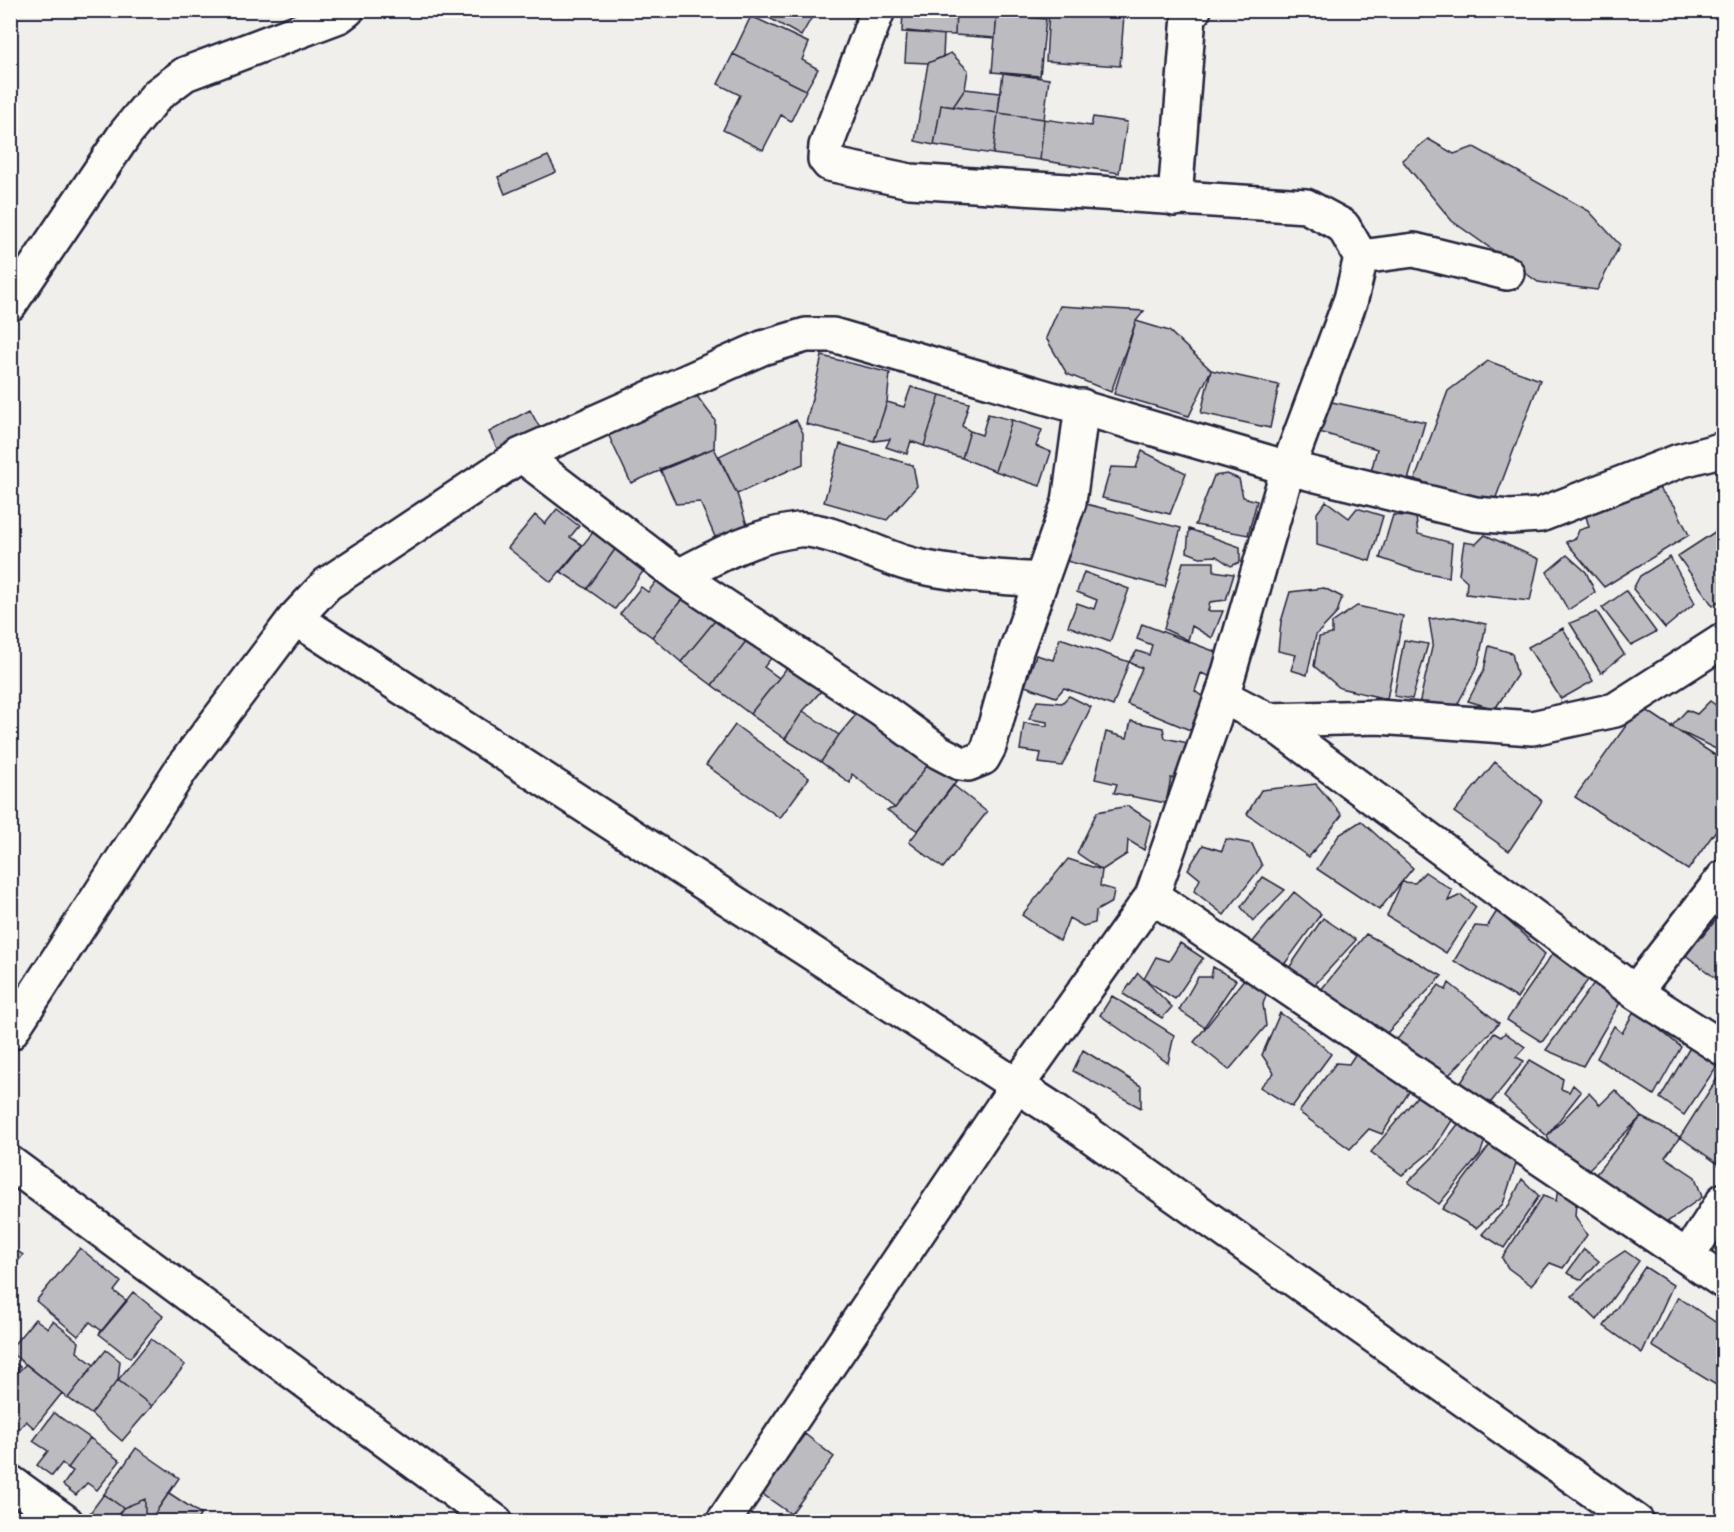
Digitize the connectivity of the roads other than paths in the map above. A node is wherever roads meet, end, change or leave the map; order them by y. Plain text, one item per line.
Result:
1 (346, 10) edge
2 (878, 10) edge
3 (1184, 12) edge
4 (1175, 199) junction
5 (1361, 257) junction
6 (1507, 273) dead end
7 (10, 304) edge
8 (1082, 406) junction
9 (1724, 449) edge
10 (521, 455) junction
11 (1288, 468) junction
12 (679, 576) junction
13 (1041, 580) junction
14 (295, 618) junction
15 (1719, 652) edge
16 (1222, 696) junction
17 (1268, 720) junction
18 (1724, 877) edge
19 (1152, 896) junction
20 (1635, 992) junction
21 (10, 1033) edge
22 (1724, 1049) edge
23 (1016, 1087) junction
24 (10, 1163) edge
25 (1724, 1200) edge
26 (1687, 1257) junction
27 (1724, 1282) edge
28 (10, 1482) edge
29 (66, 1521) edge
30 (496, 1521) edge
31 (723, 1521) edge
32 (1637, 1521) edge

1 - 7 street
2 - 4 street
3 - 4 street
4 - 5 street
5 - 6 street
5 - 11 street
8 - 10 street
8 - 11 street
8 - 13 street
9 - 11 street
10 - 12 street
10 - 14 street
11 - 16 street
12 - 13 street
12 - 13 street
14 - 21 street
14 - 23 street
15 - 17 street
16 - 17 street
16 - 19 street
17 - 20 street
18 - 20 street
19 - 23 street
19 - 26 street
20 - 22 street
23 - 31 street
23 - 32 street
24 - 30 street
25 - 26 street
26 - 27 street
28 - 29 street

